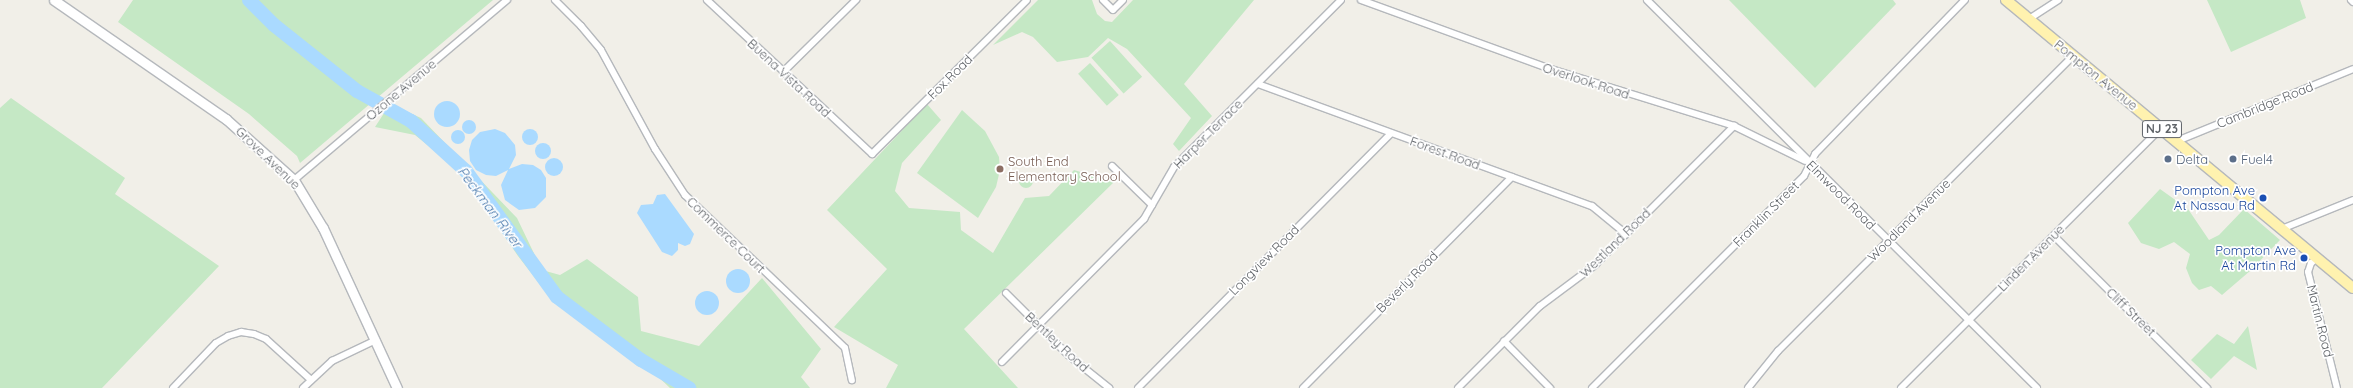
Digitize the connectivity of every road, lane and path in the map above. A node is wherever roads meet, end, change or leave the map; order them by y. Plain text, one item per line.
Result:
1 (54, 0) edge
2 (507, 0) edge
3 (555, 0) edge
4 (707, 0) edge
5 (856, 0) edge
6 (1027, 0) edge
7 (1103, 0) edge
8 (1122, 0) edge
9 (1341, 0) edge
10 (1361, 0) edge
11 (1647, 0) edge
12 (1965, 0) edge
13 (2006, 0) edge
14 (2058, 0) edge
15 (2029, 19) junction
16 (2073, 56) junction
17 (2353, 69) edge
18 (783, 72) junction
19 (1258, 84) junction
20 (1734, 126) junction
21 (2161, 128) junction
22 (1391, 133) junction
23 (2177, 141) junction
24 (872, 154) joint
25 (1810, 164) junction
26 (1112, 166) dead end
27 (1512, 177) junction
28 (294, 180) junction
29 (2353, 200) edge
30 (1152, 205) junction
31 (2284, 228) junction
32 (1626, 234) junction
33 (2054, 236) junction
34 (1888, 241) junction
35 (2318, 257) junction
36 (2353, 288) edge
37 (1006, 294) dead end
38 (1968, 321) junction
39 (1038, 325) junction
40 (376, 340) junction
41 (1504, 342) junction
42 (1002, 362) dead end
43 (311, 380) junction
44 (852, 380) dead end
45 (173, 388) edge
46 (303, 388) edge
47 (397, 388) edge
48 (1110, 388) edge
49 (1138, 388) edge
50 (1303, 388) edge
51 (1458, 388) edge
52 (1550, 388) edge
53 (1592, 388) edge
54 (1748, 388) edge
55 (1901, 388) edge
56 (2037, 388) edge
57 (2207, 388) edge
58 (2336, 388) edge

1 - 28 street, Grove Avenue
2 - 28 street, Ozone Avenue
3 - 44 street, Commerce Court
4 - 18 street, Buena Vista Road
5 - 18 street
6 - 24 street, Fox Road
7 - 8 street
9 - 19 street, Harper Terrace
10 - 20 street, Overlook Road
11 - 25 street, Elmwood Road
12 - 25 street, Franklin Street
13 - 15 main road, Pompton Avenue / NJ 23
14 - 15 street
15 - 16 main road, Pompton Avenue / NJ 23
16 - 21 main road, Pompton Avenue / NJ 23
16 - 34 street, Woodland Avenue
17 - 23 street, Cambridge Road
18 - 24 street, Buena Vista Road
19 - 22 street, Forest Road
19 - 30 street, Harper Terrace
20 - 25 street, Overlook Road
20 - 32 street, Westland Road
21 - 23 main road, Pompton Avenue / NJ 23
21 - 33 street, Linden Avenue
22 - 27 street, Forest Road
22 - 49 street, Longview Road
23 - 31 main road, Pompton Avenue / NJ 23
25 - 34 street, Elmwood Road
25 - 53 street, Franklin Street
26 - 30 street
27 - 32 street, Forest Road
27 - 50 street, Beverly Road
28 - 40 street, Grove Avenue
29 - 31 street
30 - 39 street, Harper Terrace
31 - 35 main road, Pompton Avenue / NJ 23
32 - 41 street, Westland Road
33 - 38 street, Linden Avenue
33 - 57 street, Cliff Street
34 - 38 street, Elmwood Road
34 - 54 street, Woodland Avenue
35 - 36 main road, Pompton Avenue / NJ 23
35 - 58 street, Martin Road
37 - 39 street, Bentley Road
38 - 55 street, Linden Avenue
38 - 56 street, Elmwood Road
39 - 42 street, Harper Terrace
39 - 48 street, Bentley Road
40 - 43 street
40 - 47 street, Grove Avenue
41 - 51 street, Westland Road
41 - 52 street
43 - 45 street
43 - 46 street

